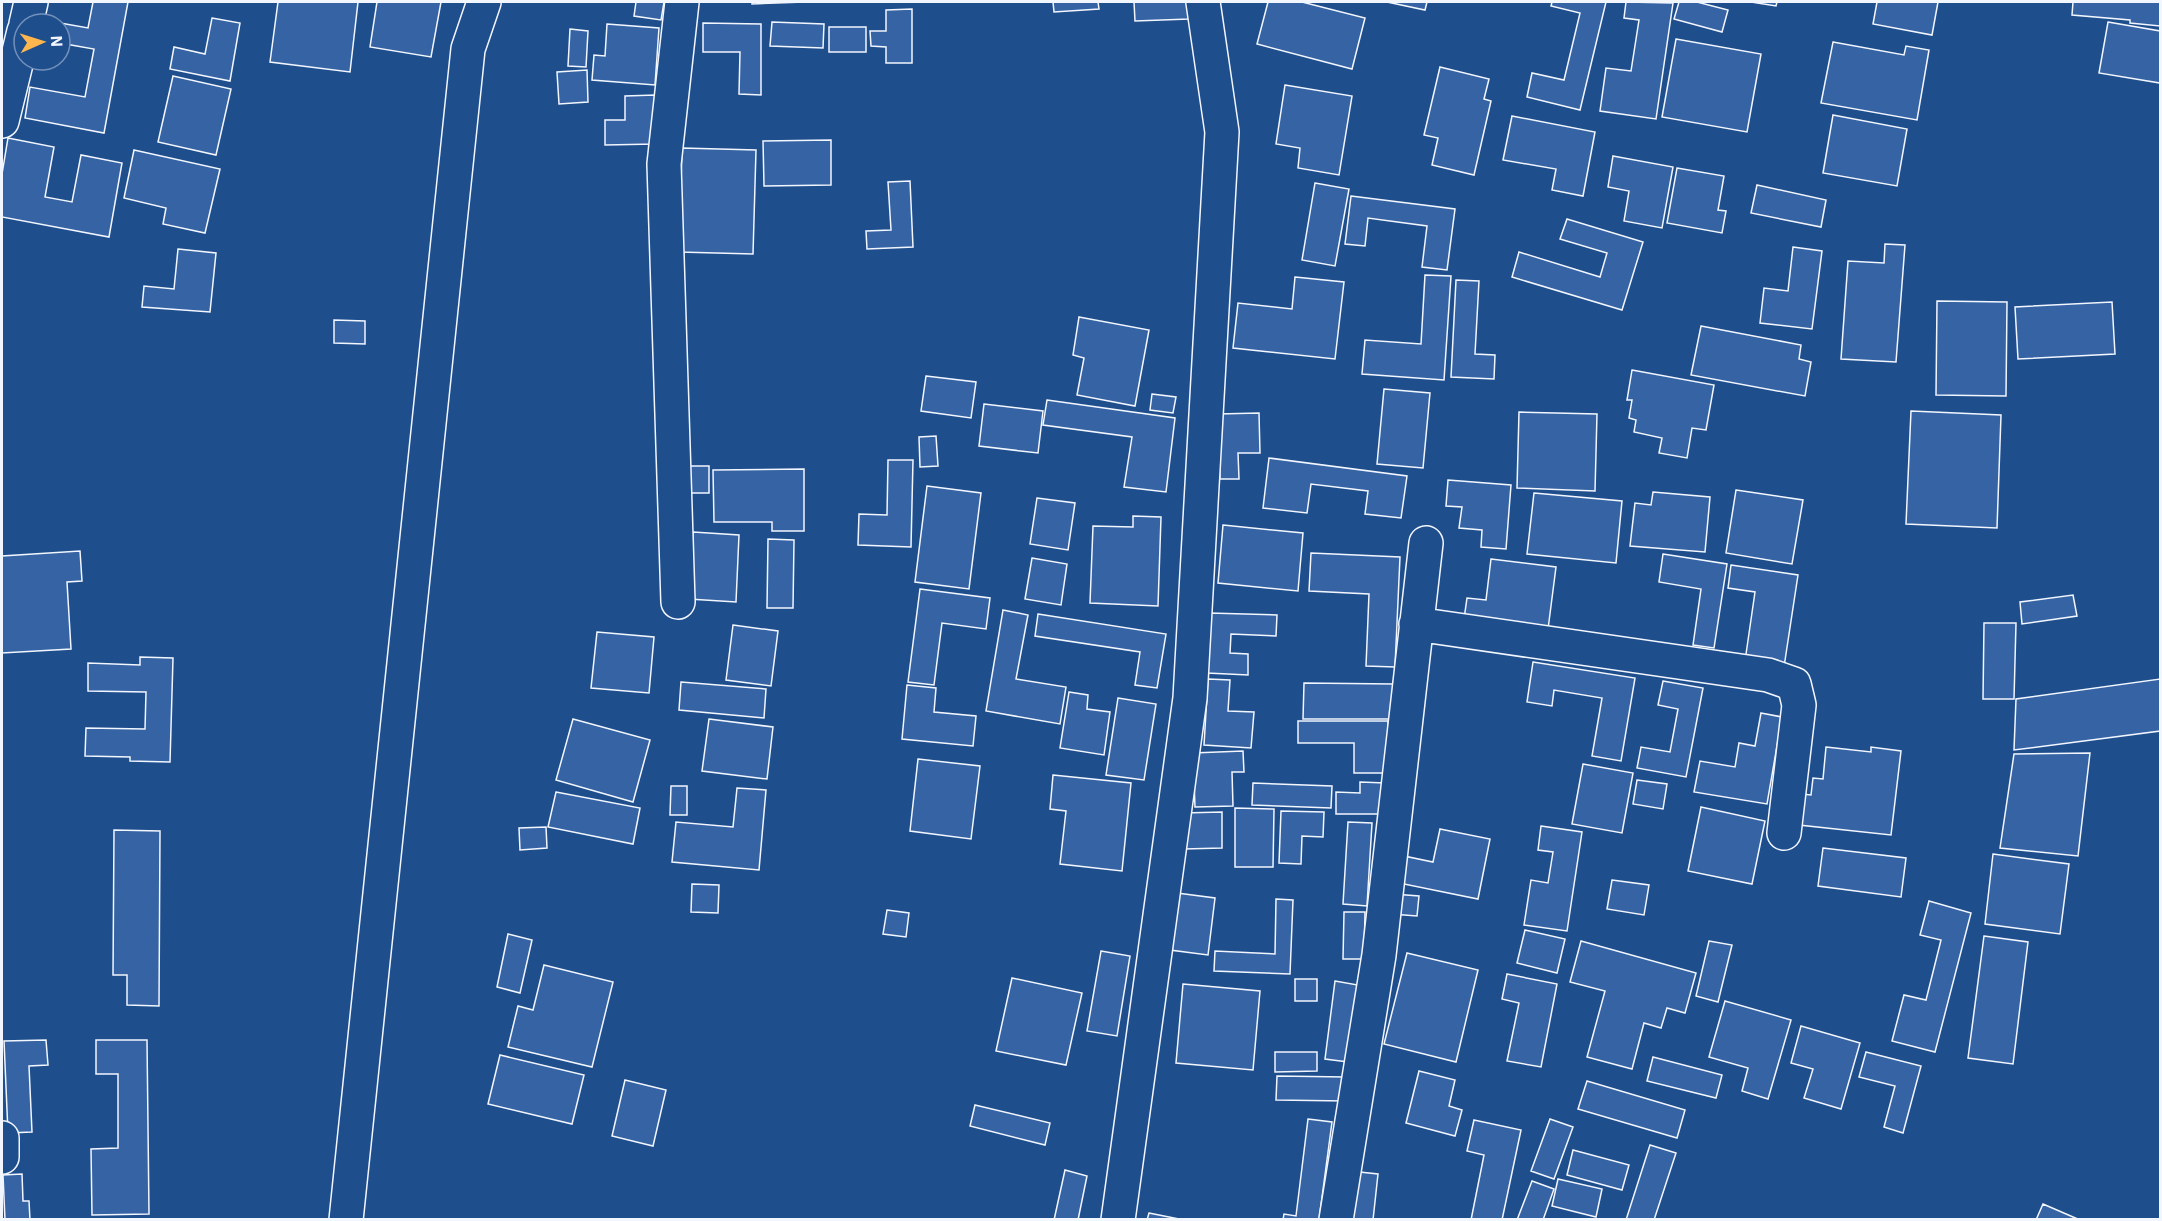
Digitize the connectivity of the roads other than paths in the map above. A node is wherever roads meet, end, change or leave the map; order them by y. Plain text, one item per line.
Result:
1 (484, 2) edge
2 (682, 2) edge
3 (1203, 2) edge
4 (14, 72) edge
5 (2, 121) edge
6 (1426, 543) dead end
7 (678, 603) dead end
8 (1416, 624) junction
9 (1784, 833) dead end
10 (2, 1137) edge
11 (2, 1157) edge
12 (346, 1220) edge
13 (1119, 1220) edge
14 (1336, 1220) edge

1 - 12 street
2 - 7 street
3 - 13 street
4 - 5 street
6 - 8 street
8 - 9 street
8 - 14 street
10 - 11 street

